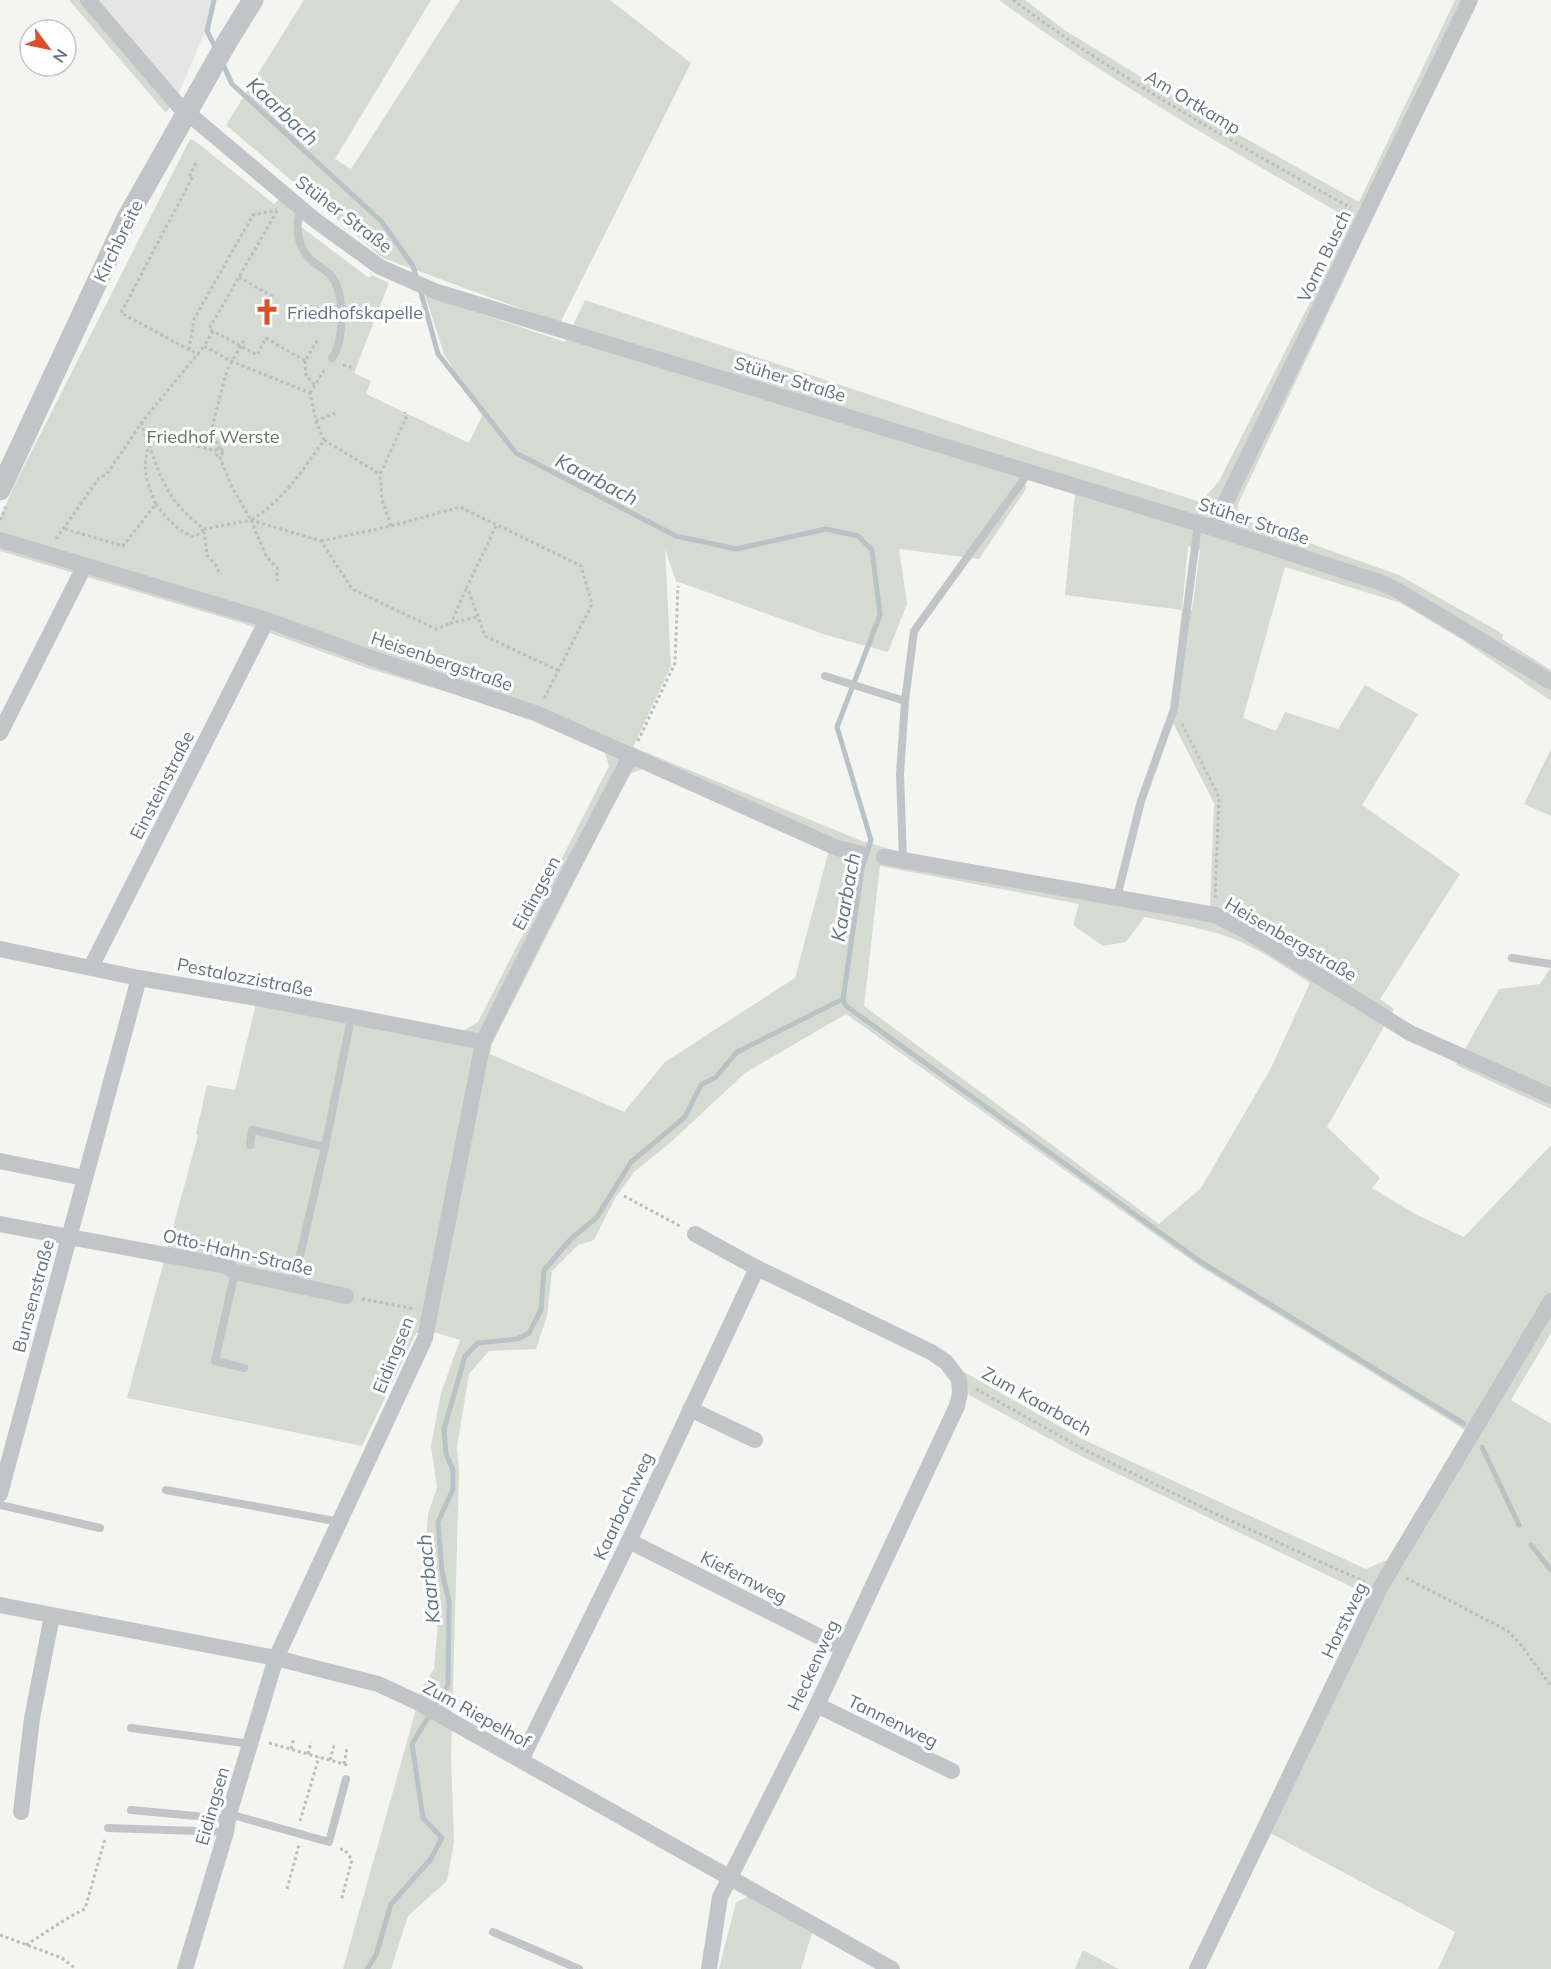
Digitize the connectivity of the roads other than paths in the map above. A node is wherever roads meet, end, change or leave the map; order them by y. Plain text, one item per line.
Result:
1 (88, 0) edge
2 (253, 0) edge
3 (1470, 0) edge
4 (188, 113) junction
5 (301, 207) junction
6 (332, 358) road end
7 (1029, 472) junction
8 (0, 490) edge
9 (1206, 526) junction
10 (0, 540) edge
11 (85, 565) junction
12 (267, 620) junction
13 (825, 676) dead end
14 (1551, 682) edge
15 (905, 701) junction
16 (0, 733) edge
17 (630, 757) junction
18 (859, 854) dead end
19 (884, 857) dead end
20 (903, 860) junction
21 (1117, 897) junction
22 (0, 949) edge
23 (1512, 958) dead end
24 (1551, 964) edge
25 (92, 967) junction
26 (140, 978) junction
27 (351, 1018) junction
28 (483, 1042) junction
29 (1551, 1096) edge
30 (250, 1145) dead end
31 (326, 1147) junction
32 (0, 1161) edge
33 (84, 1178) junction
34 (0, 1224) edge
35 (695, 1234) road end
36 (69, 1237) junction
37 (757, 1268) junction
38 (235, 1272) junction
39 (293, 1286) junction
40 (346, 1296) road end
41 (1551, 1301) edge
42 (244, 1368) dead end
43 (959, 1379) joint
44 (690, 1409) junction
45 (755, 1440) dead end
46 (166, 1490) dead end
47 (0, 1494) edge
48 (0, 1504) edge
49 (341, 1522) junction
50 (100, 1528) dead end
51 (629, 1541) junction
52 (0, 1605) edge
53 (52, 1616) junction
54 (842, 1648) junction
55 (276, 1658) junction
56 (817, 1705) junction
57 (131, 1728) dead end
58 (252, 1742) junction
59 (521, 1760) junction
60 (952, 1771) dead end
61 (346, 1779) road end
62 (131, 1810) dead end
63 (21, 1812) dead end
64 (227, 1822) junction
65 (108, 1828) road end
66 (731, 1878) junction
67 (493, 1932) dead end
68 (185, 1969) edge
69 (579, 1969) edge
70 (709, 1969) edge
71 (892, 1969) edge
72 (1197, 1969) edge

1 - 4 street, Stüher Straße
2 - 4 street, Kirchbreite
3 - 9 street, Vorm Busch
4 - 5 street, Stüher Straße
4 - 8 street, Kirchbreite
5 - 6 lane
5 - 7 street, Stüher Straße
7 - 9 street, Stüher Straße
7 - 15 lane
9 - 14 street, Stüher Straße
9 - 21 lane
10 - 11 street, Heisenbergstraße
11 - 12 street, Heisenbergstraße
11 - 16 street
12 - 17 street, Heisenbergstraße
12 - 25 street, Einsteinstraße
13 - 15 lane
15 - 20 lane
17 - 18 street, Heisenbergstraße
17 - 28 street, Eidingsen
19 - 20 street, Heisenbergstraße
20 - 21 street, Heisenbergstraße
21 - 29 street, Heisenbergstraße
22 - 25 street, Pestalozzistraße
23 - 24 lane
25 - 26 street, Pestalozzistraße
26 - 27 street, Pestalozzistraße
26 - 33 street, Bunsenstraße
27 - 28 street, Pestalozzistraße
27 - 31 lane
28 - 49 street, Eidingsen
30 - 31 lane
31 - 39 lane
32 - 33 street
33 - 36 street, Bunsenstraße
34 - 36 street, Otto-Hahn-Straße
35 - 37 street, Zum Kaarbach
36 - 38 street, Otto-Hahn-Straße
36 - 47 street, Bunsenstraße
37 - 43 street, Zum Kaarbach
37 - 44 street, Kaarbachweg
38 - 39 street, Otto-Hahn-Straße
38 - 42 lane
39 - 40 street, Otto-Hahn-Straße
41 - 72 street, Horstweg
43 - 54 street, Heckenweg
44 - 45 street
44 - 51 street, Kaarbachweg
46 - 49 lane
48 - 50 lane
49 - 55 street, Eidingsen
51 - 54 street, Kiefernweg
51 - 59 street, Kaarbachweg
52 - 53 street, Zum Riepelhof
53 - 55 street, Zum Riepelhof
53 - 63 street
54 - 56 street, Heckenweg
55 - 58 street, Eidingsen
55 - 59 street, Zum Riepelhof
56 - 60 street, Tannenweg
56 - 66 street, Heckenweg
57 - 58 lane
58 - 64 street, Eidingsen
59 - 66 street, Zum Riepelhof
61 - 64 lane
62 - 64 lane
64 - 65 lane
64 - 68 street, Eidingsen
66 - 70 street, Heckenweg
66 - 71 street, Zum Riepelhof
67 - 69 lane

